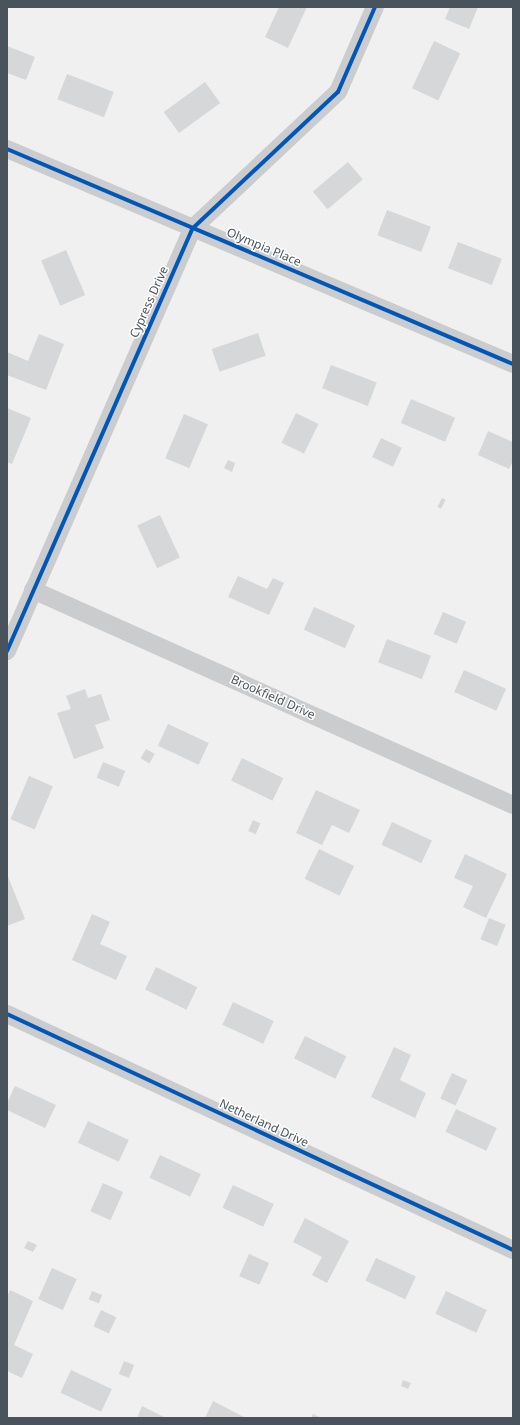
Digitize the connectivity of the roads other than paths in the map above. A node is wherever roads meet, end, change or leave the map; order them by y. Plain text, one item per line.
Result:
1 (375, 7) edge
2 (7, 149) edge
3 (192, 228) junction
4 (513, 364) edge
5 (33, 590) junction
6 (7, 651) edge
7 (513, 805) edge
8 (7, 1014) edge
9 (513, 1250) edge

1 - 3 street, Cypress Drive
2 - 3 street, Olympia Place
3 - 4 street, Olympia Place
3 - 5 street, Cypress Drive
5 - 6 street, Cypress Drive
5 - 7 street, Brookfield Drive
8 - 9 street, Netherland Drive

